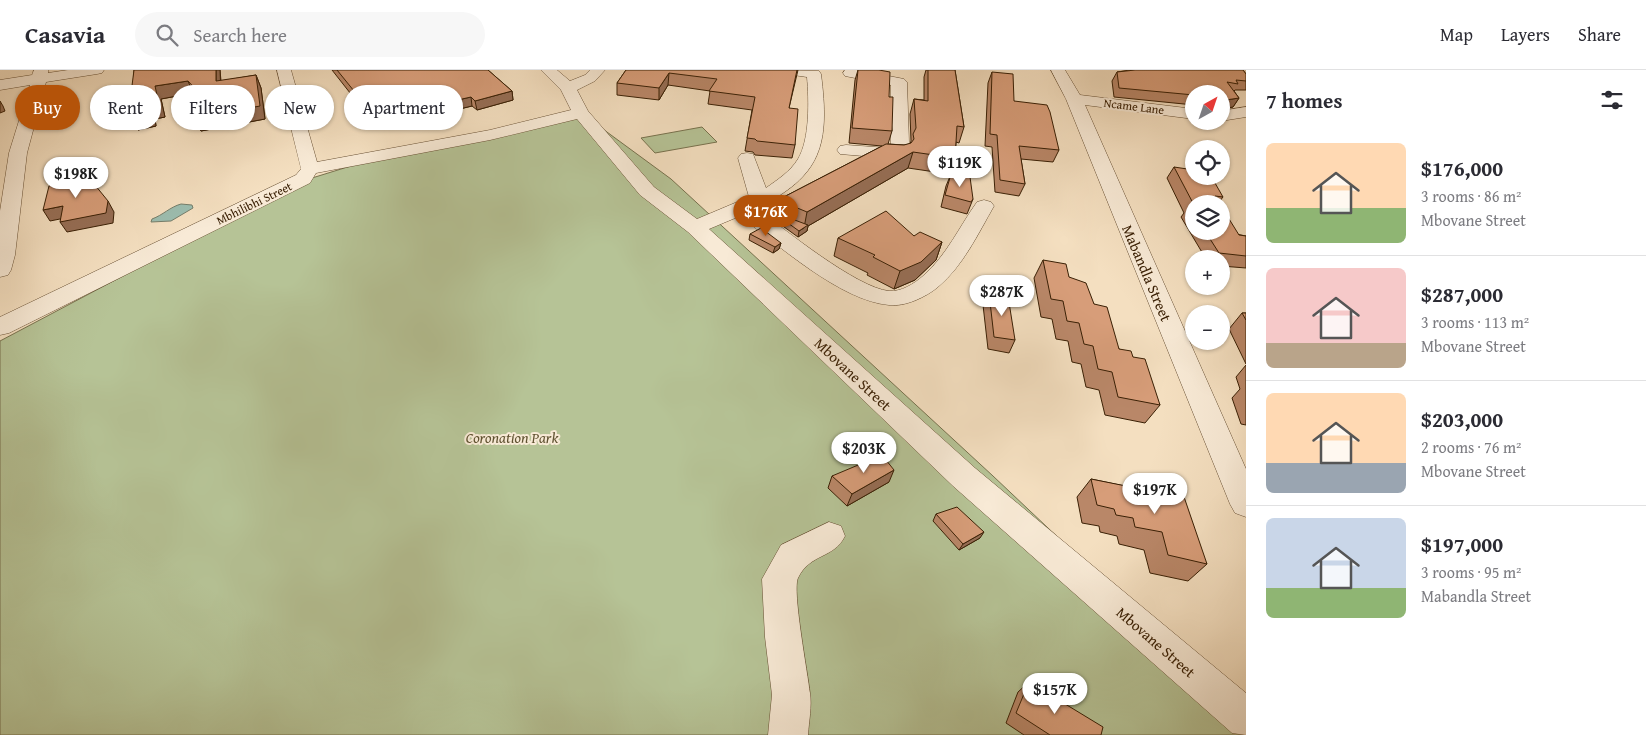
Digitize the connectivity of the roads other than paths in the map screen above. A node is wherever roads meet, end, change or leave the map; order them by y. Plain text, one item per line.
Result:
1 (97, 70) edge
2 (284, 70) edge
3 (548, 70) edge
4 (598, 70) edge
5 (784, 70) edge
6 (1058, 70) edge
7 (40, 74) edge
8 (831, 75) edge
9 (0, 85) edge
10 (568, 88) junction
11 (1074, 99) junction
12 (1246, 112) edge
13 (1185, 113) edge
14 (581, 114) junction
15 (1230, 115) edge
16 (826, 148) junction
17 (747, 158) dead end
18 (310, 169) junction
19 (750, 203) junction
20 (984, 206) dead end
21 (695, 228) junction
22 (0, 270) edge
23 (0, 327) edge
24 (1246, 504) edge
25 (829, 536) dead end
26 (1246, 719) edge
27 (788, 735) edge

1 - 7 street
2 - 18 street
3 - 10 street, Mbovane Street
4 - 10 street
5 - 8 street
6 - 11 street, Mabandla Street
7 - 9 street
7 - 22 street
8 - 16 street
8 - 16 street
10 - 14 street, Mbovane Street
11 - 13 street, Ncame Lane
11 - 24 street, Mabandla Street
12 - 15 street
14 - 18 street, Mbhilibhi Street
14 - 21 street, Mbovane Street
16 - 19 street
17 - 19 street
18 - 23 street, Mbhilibhi Street
19 - 20 street
19 - 21 street
21 - 26 street, Mbovane Street
25 - 27 street

